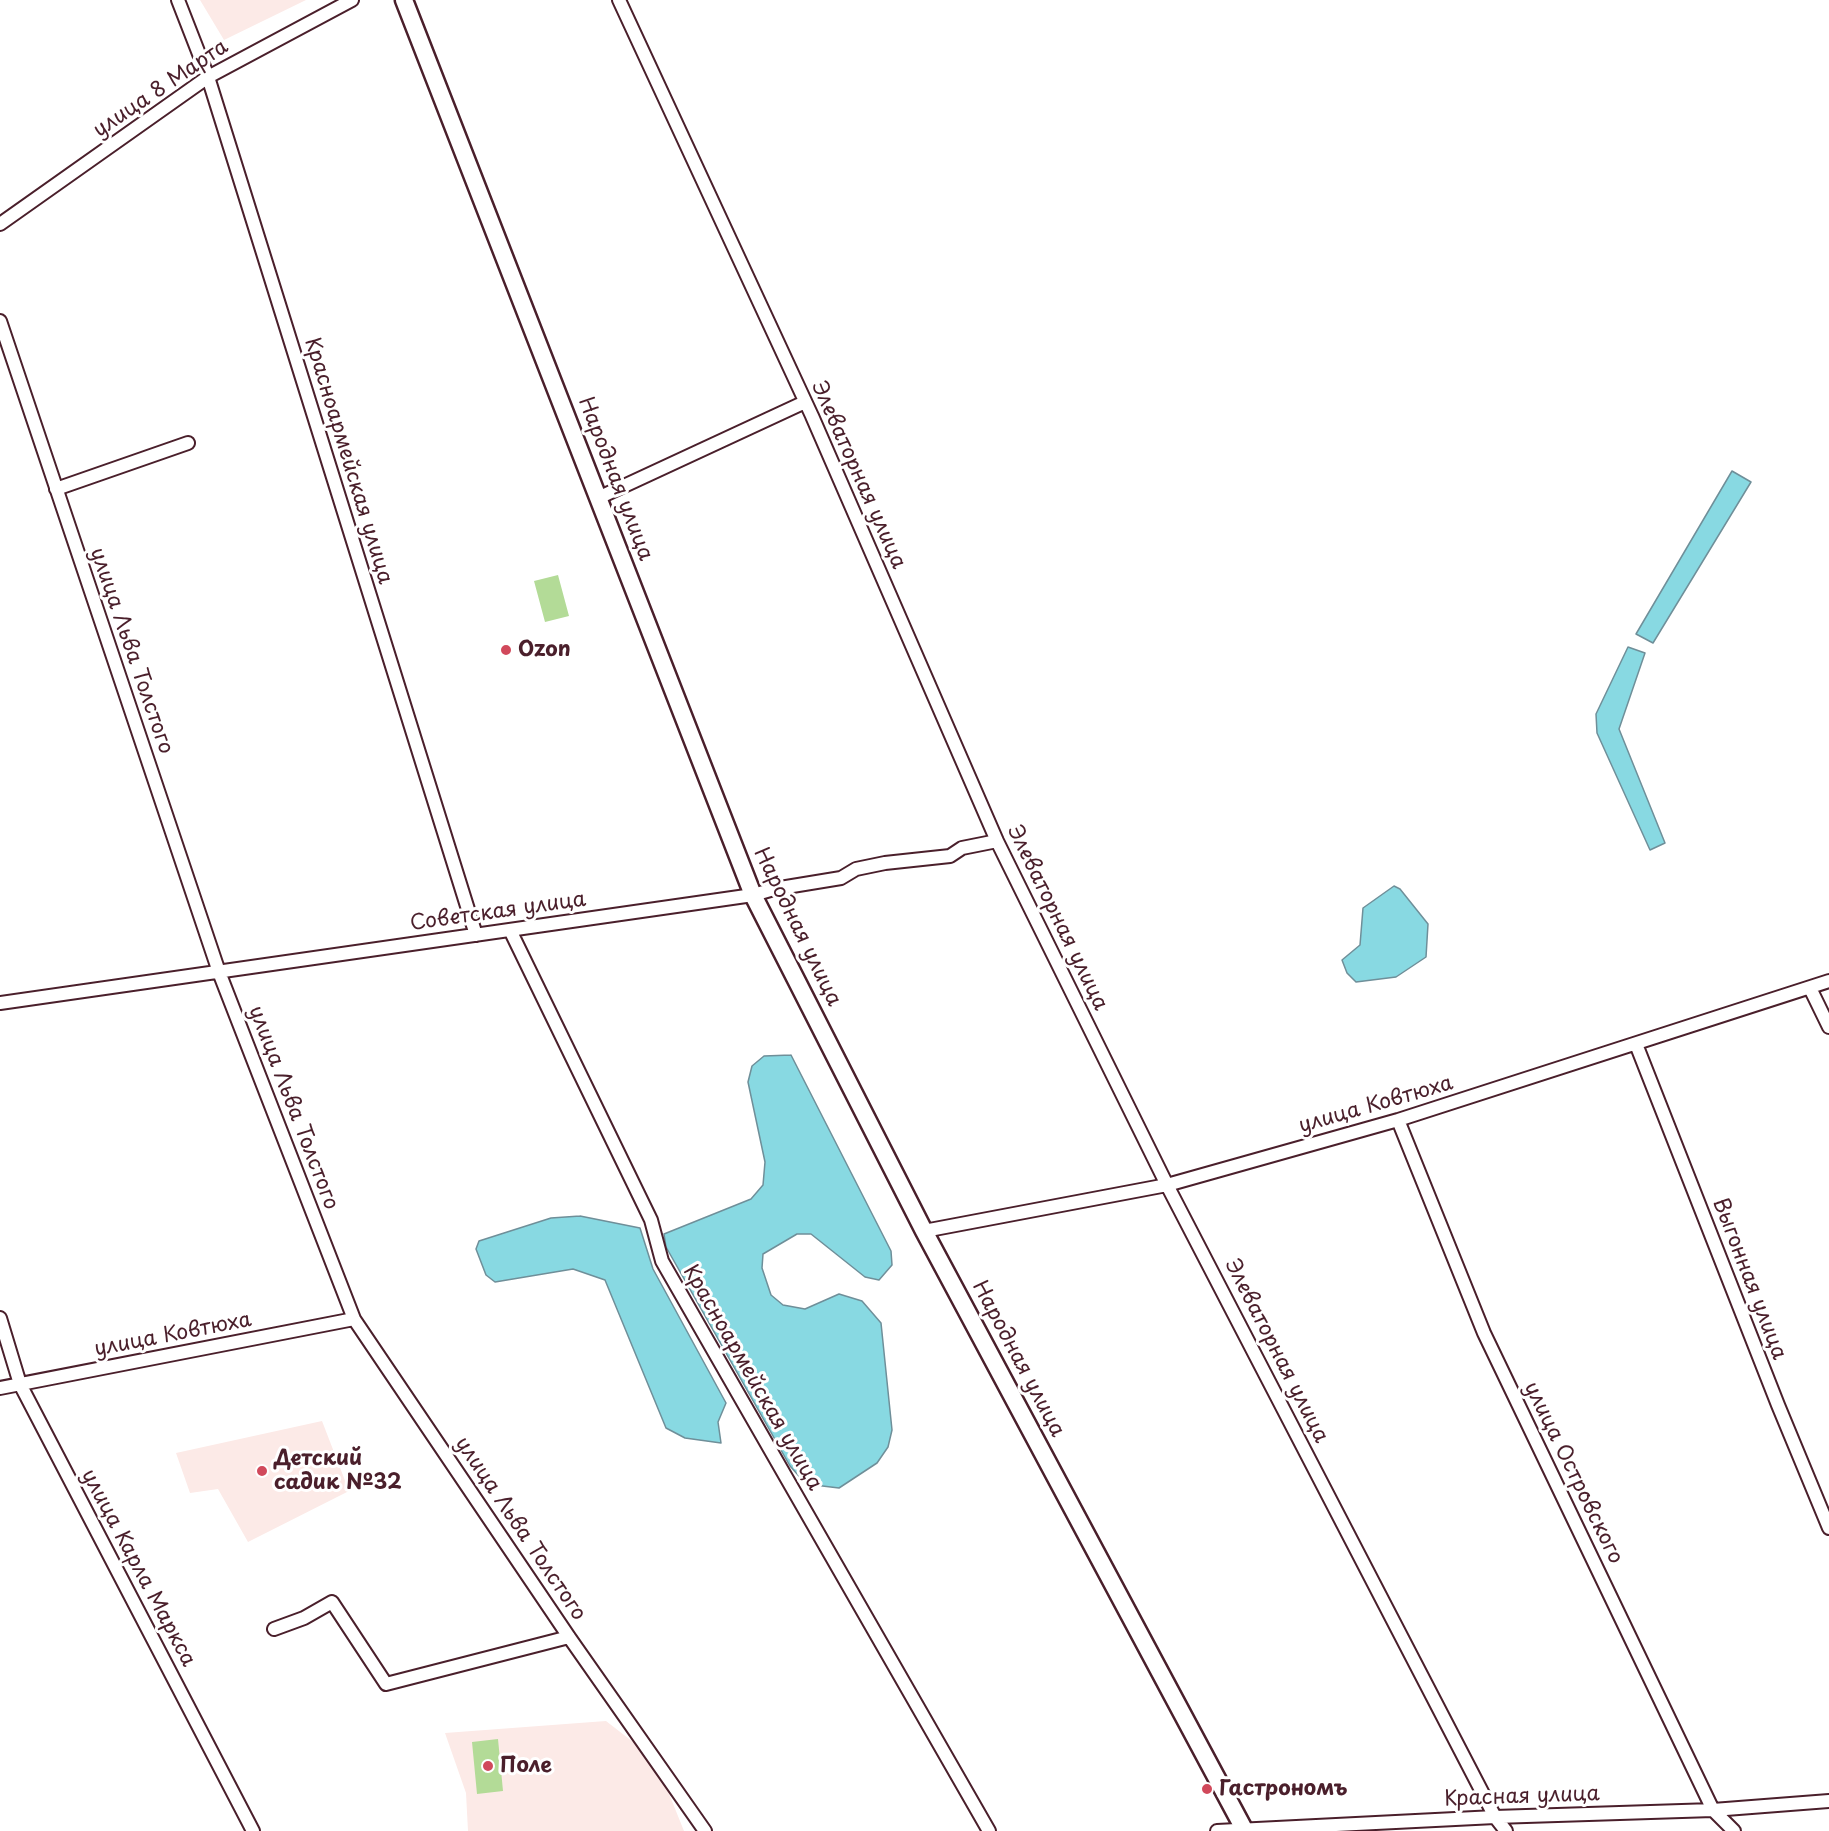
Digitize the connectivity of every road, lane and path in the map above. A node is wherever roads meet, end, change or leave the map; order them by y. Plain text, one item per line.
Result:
1 (178, 0) edge
2 (352, 0) edge
3 (404, 0) edge
4 (619, 0) edge
5 (208, 77) junction
6 (0, 225) edge
7 (0, 321) edge
8 (805, 402) junction
9 (188, 443) dead end
10 (56, 489) junction
11 (598, 498) junction
12 (997, 841) junction
13 (753, 895) junction
14 (510, 930) junction
15 (476, 935) junction
16 (219, 972) junction
17 (1829, 981) edge
18 (1810, 988) junction
19 (0, 1003) edge
20 (1829, 1027) edge
21 (1636, 1044) junction
22 (1398, 1120) junction
23 (1167, 1185) junction
24 (924, 1231) junction
25 (0, 1318) edge
26 (354, 1319) junction
27 (20, 1384) junction
28 (0, 1388) edge
29 (1829, 1528) edge
30 (274, 1629) dead end
31 (569, 1637) junction
32 (1829, 1802) edge
33 (1713, 1810) junction
34 (1495, 1817) junction
35 (1244, 1830) edge
36 (253, 1831) edge
37 (705, 1831) edge
38 (989, 1831) edge
39 (1217, 1831) edge
40 (1506, 1831) edge
41 (1734, 1831) edge

1 - 5 street, Красноармейская улица
2 - 5 street, улица 8 Марта
3 - 11 main road, Народная улица
4 - 8 street, Элеваторная улица
5 - 6 street, улица 8 Марта
5 - 15 street, Красноармейская улица
7 - 10 street, улица Льва Толстого
8 - 11 street
8 - 12 street, Элеваторная улица
9 - 10 street
10 - 16 street, улица Льва Толстого
11 - 13 main road, Народная улица
12 - 13 street, Советская улица
12 - 23 street, Элеваторная улица
13 - 14 street, Советская улица
13 - 24 main road, Народная улица
14 - 15 street, Советская улица
14 - 38 street, Красноармейская улица
15 - 16 street, Советская улица
16 - 19 street, Советская улица
16 - 26 street, улица Льва Толстого
17 - 18 street, улица Ковтюха
18 - 20 street
18 - 21 street, улица Ковтюха
21 - 22 street, улица Ковтюха
21 - 29 street, Выгонная улица
22 - 23 street, улица Ковтюха
22 - 33 street, улица Островского
23 - 24 street, улица Ковтюха
23 - 34 street, Элеваторная улица
24 - 35 main road, Народная улица
25 - 27 street, улица Карла Маркса
26 - 27 street, улица Ковтюха
26 - 31 street, улица Льва Толстого
27 - 28 street, улица Ковтюха
27 - 36 street, улица Карла Маркса
30 - 31 street
31 - 37 street, улица Льва Толстого
32 - 33 street, Красная улица
33 - 34 street, Красная улица
33 - 41 street, улица Островского
34 - 35 street, Красная улица
34 - 40 street, Элеваторная улица
35 - 39 street, Красная улица

